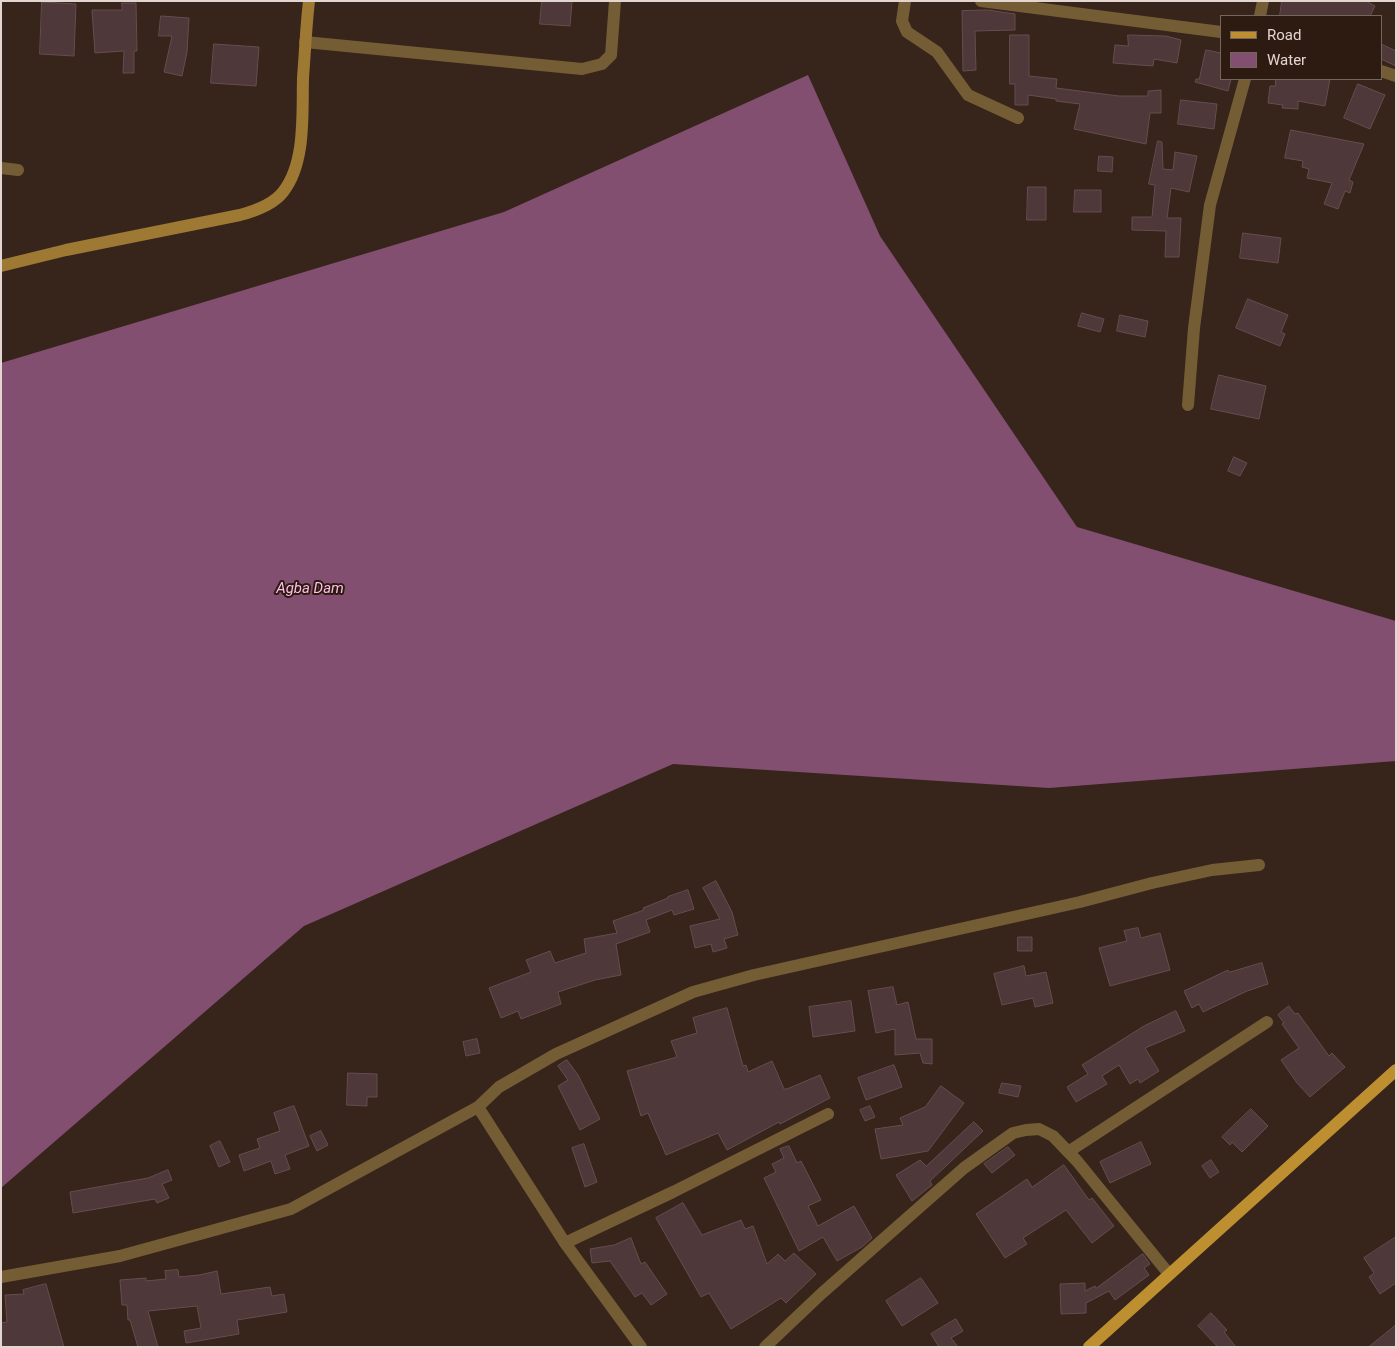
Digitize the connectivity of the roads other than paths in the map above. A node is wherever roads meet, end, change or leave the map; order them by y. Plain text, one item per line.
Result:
1 (309, 1) edge
2 (615, 1) edge
3 (905, 1) edge
4 (981, 1) edge
5 (1263, 1) edge
6 (1260, 15) edge
7 (1220, 32) edge
8 (305, 42) junction
9 (1382, 71) edge
10 (1396, 76) edge
11 (1245, 80) edge
12 (1018, 118) dead end
13 (1, 168) edge
14 (18, 170) dead end
15 (1, 266) edge
16 (1188, 405) dead end
17 (1259, 865) dead end
18 (1267, 1022) dead end
19 (1396, 1070) edge
20 (478, 1107) junction
21 (828, 1114) dead end
22 (1068, 1152) junction
23 (565, 1243) junction
24 (1169, 1274) junction
25 (1, 1277) edge
26 (641, 1347) edge
27 (766, 1347) edge
28 (1089, 1347) edge

1 - 8 street
2 - 8 street
3 - 12 street
4 - 7 street
5 - 6 street
8 - 15 street
9 - 10 street
11 - 16 street
13 - 14 street
17 - 20 street
18 - 22 street
19 - 24 main road
20 - 23 street
20 - 25 street
21 - 23 street
22 - 24 street
22 - 27 street
23 - 26 street
24 - 28 main road

